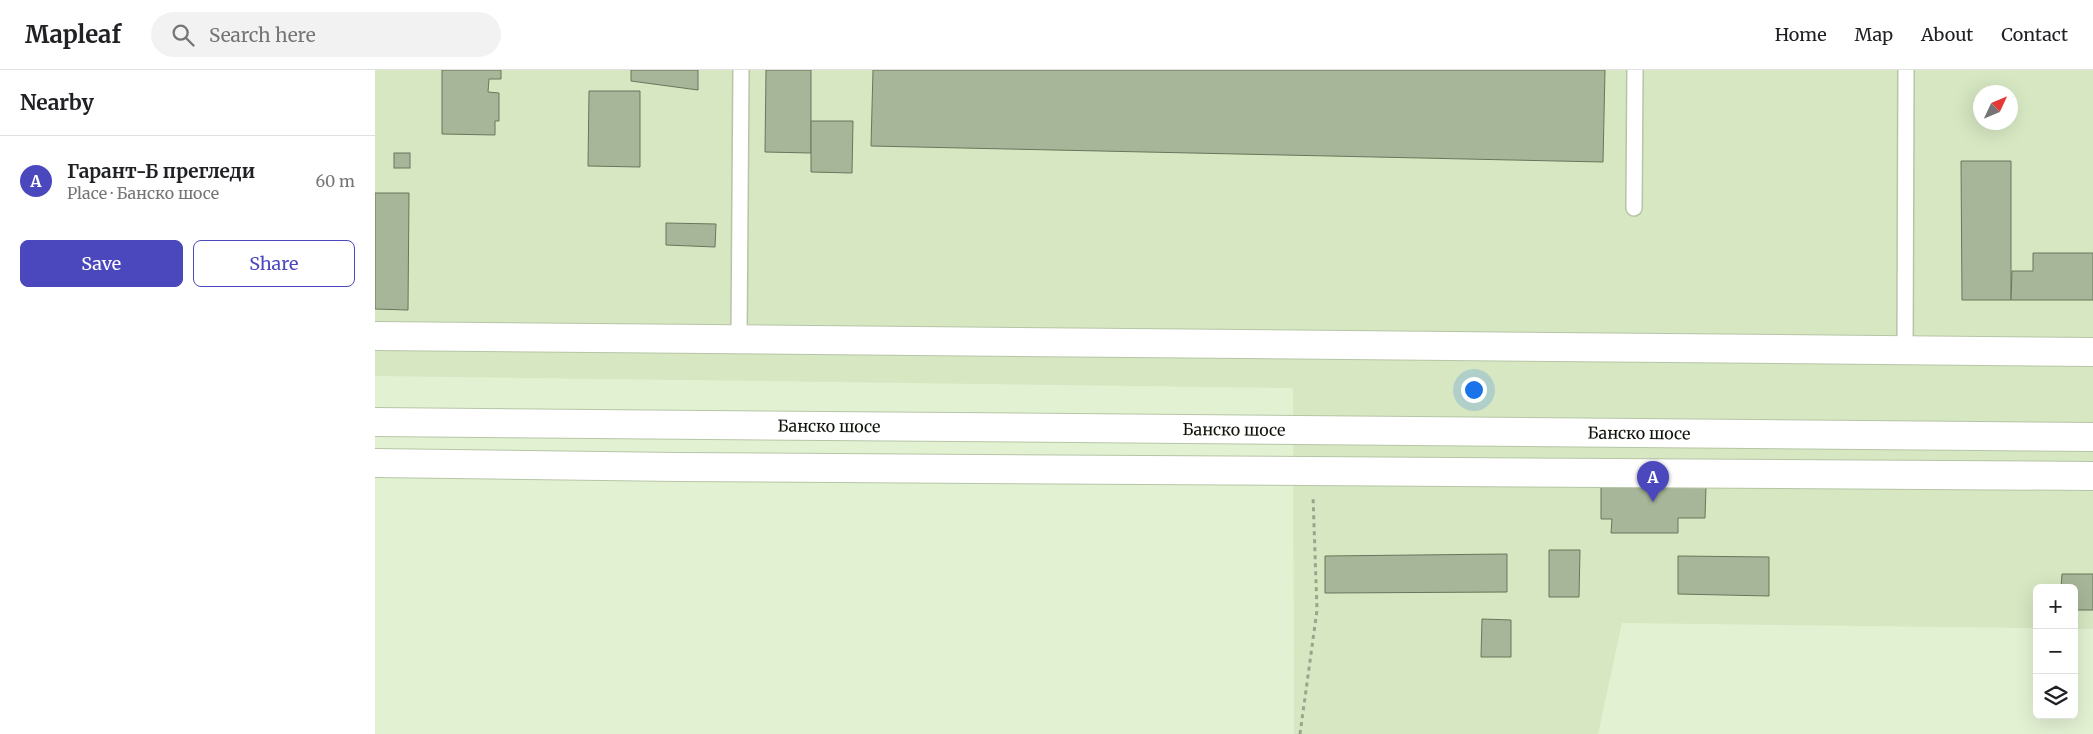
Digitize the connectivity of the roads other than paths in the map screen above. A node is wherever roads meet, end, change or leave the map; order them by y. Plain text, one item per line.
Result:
1 (741, 70) edge
2 (1635, 70) edge
3 (1905, 70) edge
4 (1634, 208) dead end
5 (375, 336) edge
6 (739, 339) junction
7 (1905, 350) junction
8 (2093, 352) edge
9 (375, 422) edge
10 (2093, 437) edge
11 (375, 463) edge
12 (2093, 476) edge

1 - 6 lane
2 - 4 lane
3 - 7 lane
5 - 6 main road
6 - 7 main road
7 - 8 main road
9 - 10 main road, Банско шосе
11 - 12 main road

